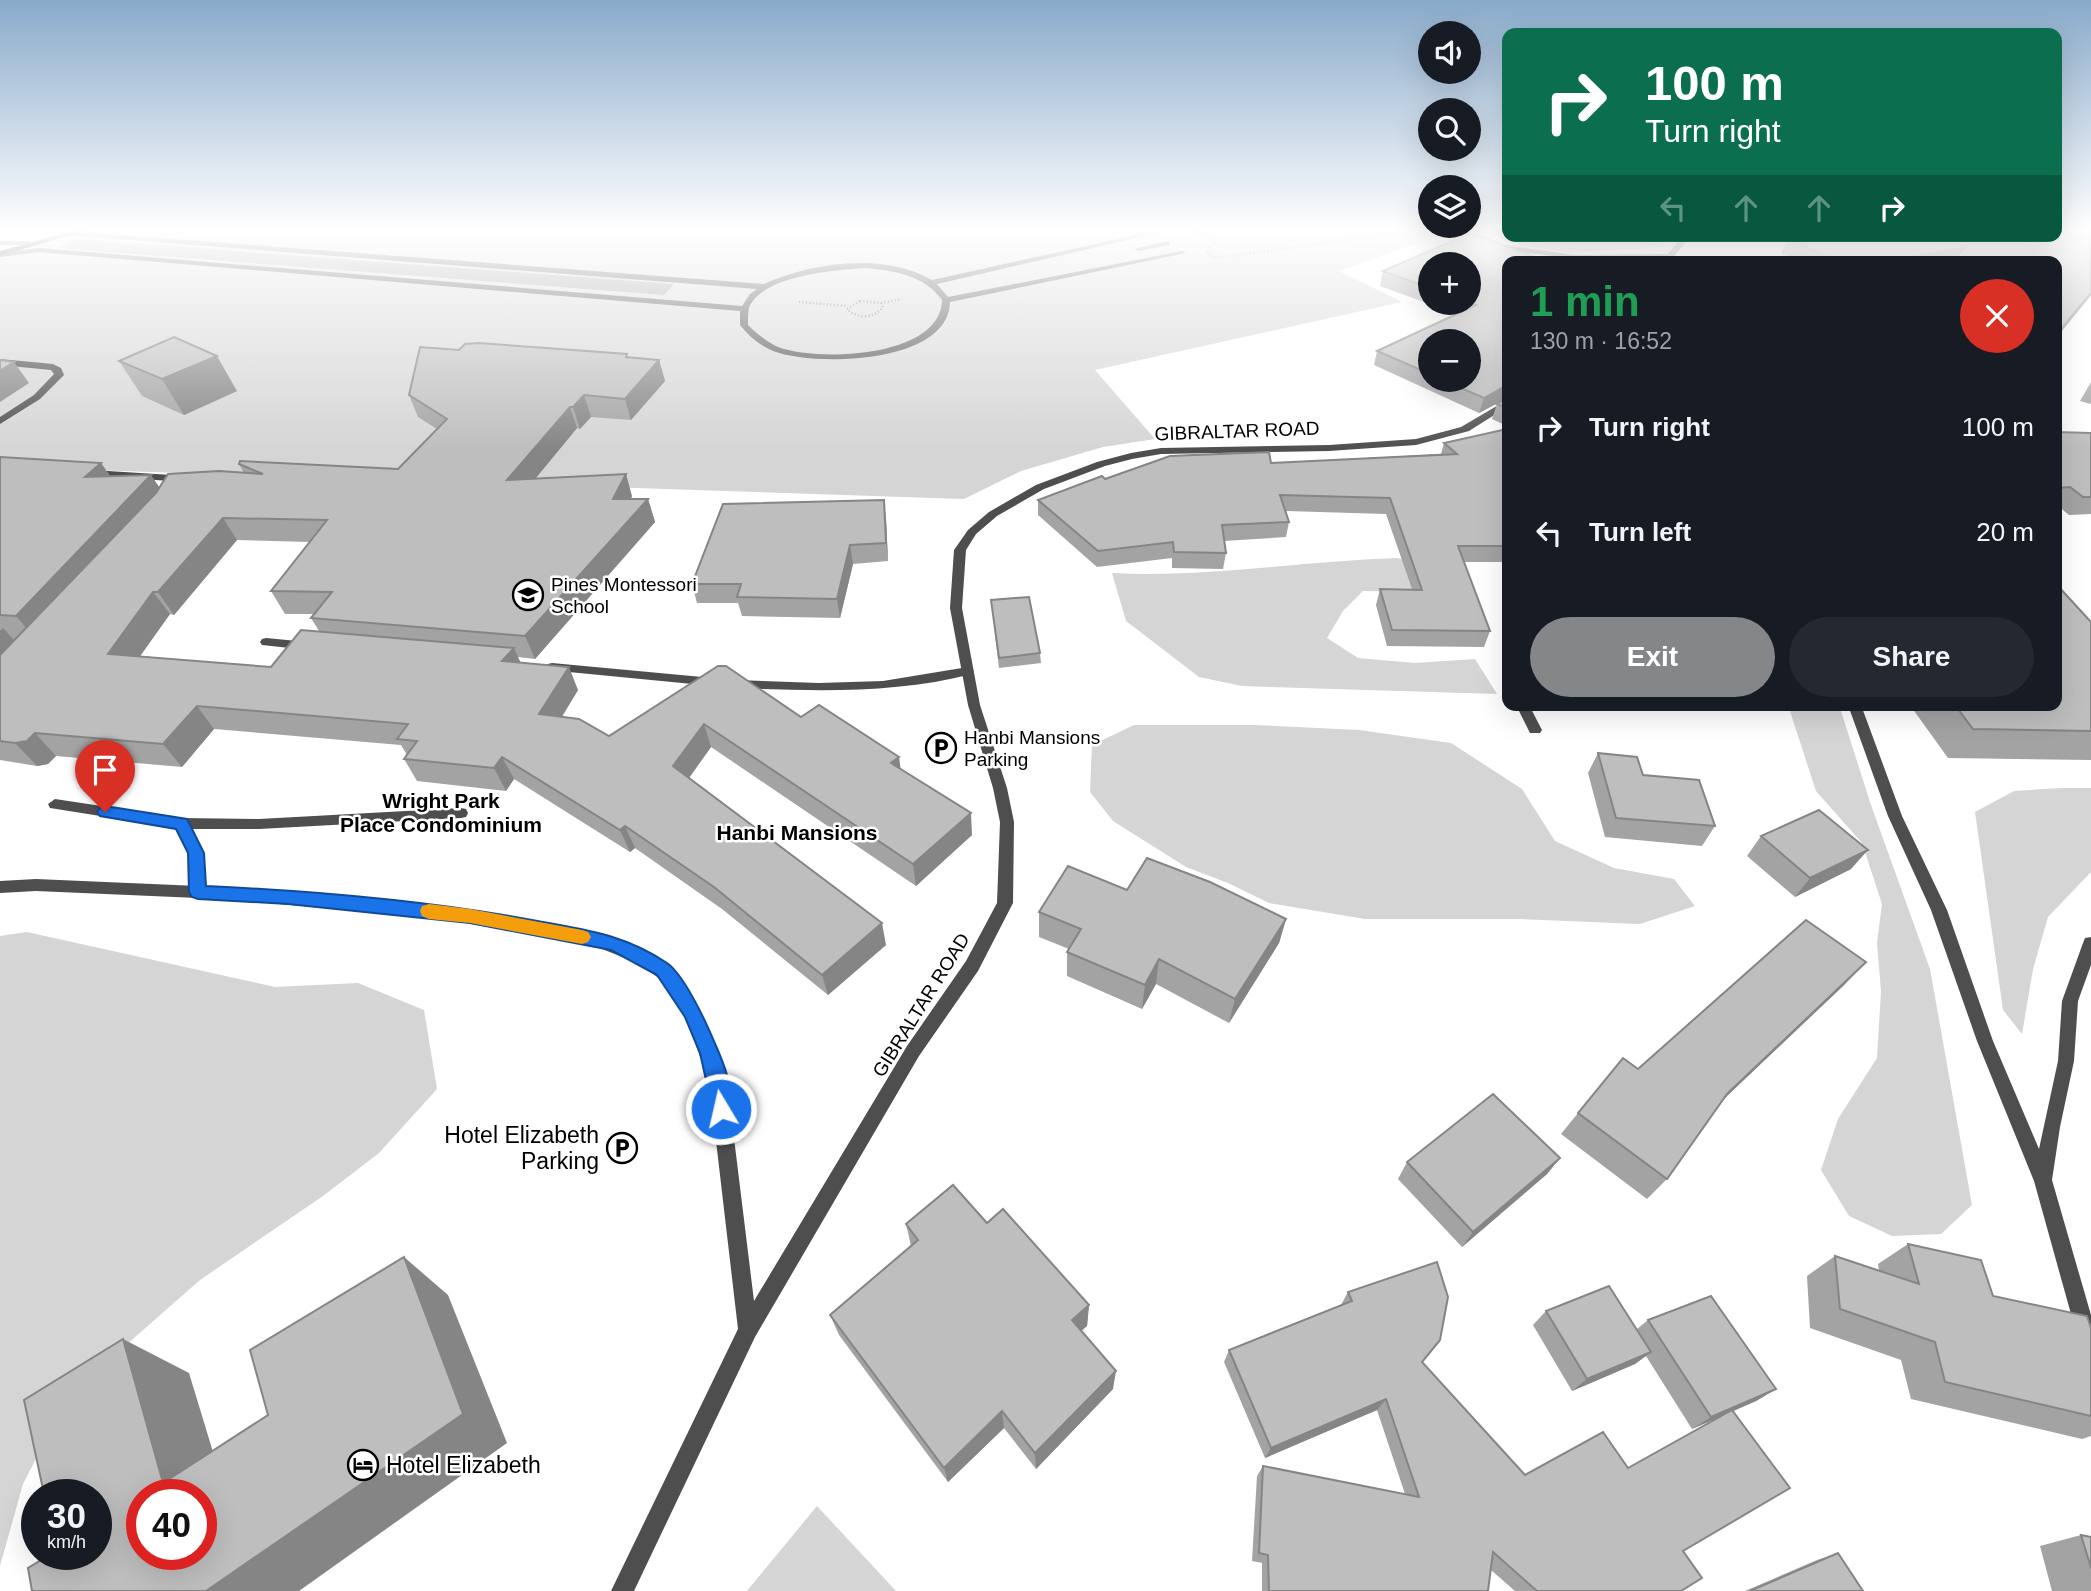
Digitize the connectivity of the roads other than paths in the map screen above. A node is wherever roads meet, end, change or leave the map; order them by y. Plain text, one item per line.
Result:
1 (664, 302) edge
2 (750, 302) edge
3 (946, 302) edge
4 (745, 309) junction
5 (0, 362) edge
6 (1502, 406) edge
7 (0, 421) edge
8 (79, 472) edge
9 (174, 500) edge
10 (267, 642) dead end
11 (322, 647) edge
12 (531, 665) edge
13 (968, 671) junction
14 (1525, 711) edge
15 (1856, 711) edge
16 (1535, 730) dead end
17 (55, 804) dead end
18 (461, 813) dead end
19 (181, 824) junction
20 (0, 887) edge
21 (198, 892) junction
22 (2091, 943) edge
23 (2043, 1181) junction
24 (748, 1330) junction
25 (2091, 1350) edge
26 (622, 1591) edge

1 - 4 street
2 - 4 street
3 - 4 street
5 - 7 street
6 - 13 street, GIBRALTAR ROAD
8 - 9 street
10 - 11 street
12 - 13 street
13 - 24 street, GIBRALTAR ROAD
14 - 16 street
15 - 23 street
17 - 19 street
18 - 19 street
19 - 21 street
20 - 21 street
21 - 24 street
22 - 23 street
23 - 25 street
24 - 26 street, GIBRALTAR ROAD

